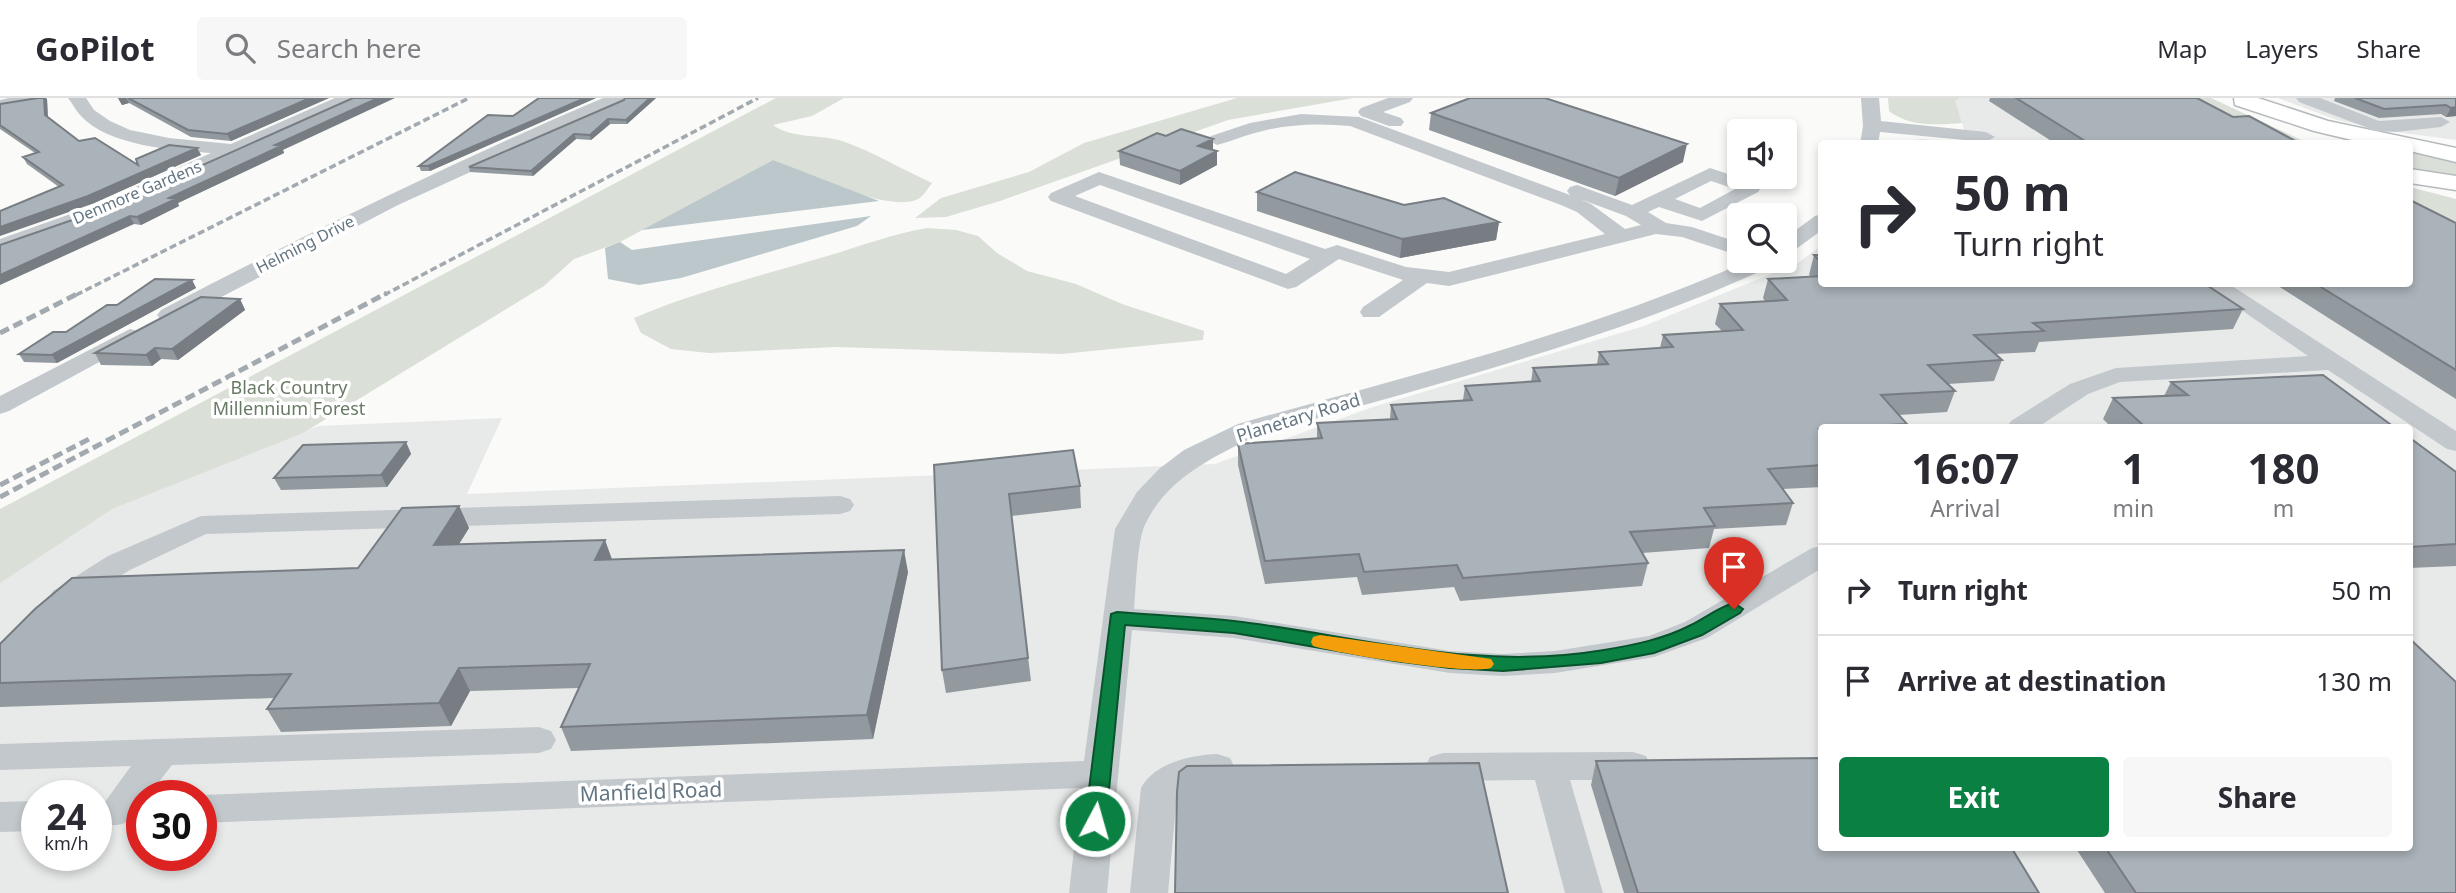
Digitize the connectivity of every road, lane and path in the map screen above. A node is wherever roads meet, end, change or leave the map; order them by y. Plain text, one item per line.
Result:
1 (36, 98) edge
2 (77, 98) edge
3 (349, 98) edge
4 (618, 98) edge
5 (1404, 98) edge
6 (1870, 98) edge
7 (2305, 98) edge
8 (2241, 99) edge
9 (0, 105) edge
10 (1964, 117) dead end
11 (2446, 124) dead end
12 (1871, 135) edge
13 (2386, 138) edge
14 (1217, 140) dead end
15 (1991, 140) edge
16 (2328, 140) edge
17 (2413, 144) edge
18 (2413, 145) edge
19 (2456, 149) edge
20 (233, 150) junction
21 (2456, 155) edge
22 (1526, 185) junction
23 (1503, 197) dead end
24 (1659, 200) dead end
25 (1633, 212) junction
26 (1818, 223) edge
27 (1660, 228) junction
28 (1620, 236) junction
29 (1797, 239) edge
30 (0, 246) edge
31 (1727, 246) edge
32 (1326, 257) junction
33 (1737, 273) edge
34 (1421, 277) junction
35 (2220, 287) edge
36 (1371, 312) dead end
37 (2334, 362) junction
38 (0, 406) edge
39 (2025, 424) edge
40 (2456, 443) edge
41 (841, 505) dead end
42 (1818, 557) edge
43 (43, 614) edge
44 (1117, 618) junction
45 (539, 740) dead end
46 (162, 752) junction
47 (0, 757) edge
48 (1671, 766) edge
49 (1410, 767) edge
50 (1549, 767) junction
51 (1244, 768) edge
52 (1100, 774) junction
53 (217, 808) edge
54 (117, 813) edge
55 (21, 816) edge
56 (0, 817) edge
57 (1088, 893) edge
58 (1149, 893) edge
59 (1584, 893) edge

1 - 9 street
2 - 20 street
3 - 20 street, Denmore Gardens
4 - 38 street, Helming Drive
5 - 25 street
6 - 12 street
7 - 13 street
8 - 13 main road
8 - 16 main road
10 - 15 street
11 - 13 street
12 - 15 street
14 - 22 street
17 - 19 street
18 - 21 main road
20 - 30 street, Denmore Gardens
22 - 23 street
22 - 28 street
24 - 25 street
25 - 27 street
26 - 29 street
27 - 28 street
27 - 31 street
28 - 34 street
32 - 32 street
32 - 34 street
33 - 44 street, Planetary Road
34 - 36 street
35 - 37 street
37 - 39 street
37 - 40 street
41 - 43 street
42 - 44 street
44 - 52 street, Planetary Road
45 - 46 street
46 - 47 street
46 - 54 street
48 - 50 street
49 - 50 street
50 - 59 street
51 - 58 street
52 - 53 street, Manfield Road
52 - 57 street, Planetary Road
55 - 56 street

